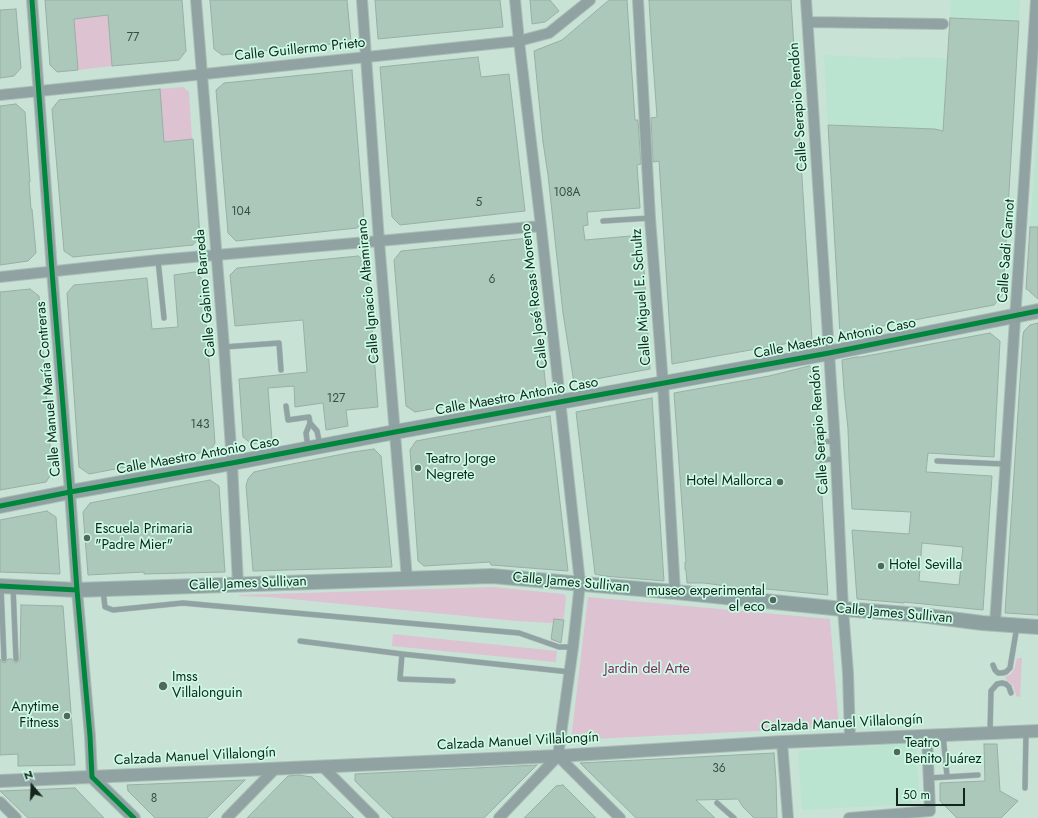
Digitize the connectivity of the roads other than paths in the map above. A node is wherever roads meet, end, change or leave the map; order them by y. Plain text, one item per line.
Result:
1 (32, 0) edge
2 (196, 0) edge
3 (362, 0) edge
4 (515, 0) edge
5 (590, 0) edge
6 (638, 0) edge
7 (806, 0) edge
8 (1036, 0) edge
9 (808, 22) junction
10 (943, 24) dead end
11 (519, 41) junction
12 (366, 57) junction
13 (202, 74) junction
14 (39, 91) junction
15 (0, 95) edge
16 (650, 218) junction
17 (603, 221) dead end
18 (541, 226) junction
19 (379, 241) junction
20 (217, 255) junction
21 (158, 260) junction
22 (52, 272) junction
23 (0, 277) edge
24 (1038, 311) edge
25 (1014, 315) junction
26 (164, 318) dead end
27 (224, 347) junction
28 (829, 353) junction
29 (281, 370) dead end
30 (663, 384) junction
31 (561, 401) junction
32 (286, 406) dead end
33 (310, 423) junction
34 (395, 432) junction
35 (835, 441) junction
36 (818, 442) dead end
37 (314, 447) junction
38 (836, 459) junction
39 (820, 460) dead end
40 (937, 461) dead end
41 (232, 463) junction
42 (1004, 464) junction
43 (70, 492) junction
44 (0, 506) edge
45 (407, 579) junction
46 (580, 583) junction
47 (238, 584) junction
48 (5, 586) edge
49 (103, 588) junction
50 (77, 590) junction
51 (675, 592) junction
52 (843, 609) junction
53 (994, 624) junction
54 (1017, 625) junction
55 (1038, 627) edge
56 (300, 641) dead end
57 (573, 647) junction
58 (402, 654) junction
59 (4, 659) dead end
60 (16, 659) dead end
61 (992, 664) dead end
62 (570, 672) junction
63 (453, 681) dead end
64 (1011, 693) dead end
65 (1032, 731) edge
66 (990, 732) junction
67 (927, 735) junction
68 (943, 735) junction
69 (850, 738) junction
70 (782, 742) junction
71 (558, 756) junction
72 (322, 766) junction
73 (276, 768) junction
74 (978, 775) dead end
75 (947, 776) junction
76 (92, 777) junction
77 (929, 778) junction
78 (0, 781) edge
79 (1025, 788) dead end
80 (0, 802) edge
81 (717, 803) dead end
82 (933, 815) edge
83 (16, 818) edge
84 (134, 818) edge
85 (227, 818) edge
86 (374, 818) edge
87 (499, 818) edge
88 (620, 818) edge
89 (734, 818) edge
90 (788, 818) edge
91 (849, 818) edge

1 - 14 street, Calle Manuel María Contreras
2 - 13 street, Calle Gabino Barreda
3 - 12 street, Calle Ignacio Altamirano
4 - 11 street, Calle José Rosas Moreno
5 - 11 street, Calle Guillermo Prieto
6 - 16 street, Calle Miguel E. Schultz
7 - 9 street, Calle Serapio Rendón
8 - 25 street, Calle Sadi Carnot
9 - 10 street
9 - 28 street, Calle Serapio Rendón
11 - 12 street, Calle Guillermo Prieto
11 - 18 street, Calle José Rosas Moreno
12 - 13 street, Calle Guillermo Prieto
12 - 19 street, Calle Ignacio Altamirano
13 - 14 street, Calle Guillermo Prieto
13 - 20 street, Calle Gabino Barreda
14 - 15 street, Calle Guillermo Prieto
14 - 22 street, Calle Manuel María Contreras
16 - 17 lane
16 - 30 street, Calle Miguel E. Schultz
18 - 19 street
18 - 31 street, Calle José Rosas Moreno
19 - 20 street
19 - 34 street, Calle Ignacio Altamirano
20 - 21 street
20 - 27 street, Calle Gabino Barreda
21 - 22 street
21 - 26 lane
22 - 23 street
22 - 43 street, Calle Manuel María Contreras
24 - 25 main road, Calle Maestro Antonio Caso
25 - 28 main road, Calle Maestro Antonio Caso
25 - 42 street, Calle Sadi Carnot
27 - 29 lane
27 - 41 street, Calle Gabino Barreda
28 - 30 main road, Calle Maestro Antonio Caso
28 - 35 street, Calle Serapio Rendón
30 - 31 main road, Calle Maestro Antonio Caso
30 - 51 street, Calle Miguel E. Schultz
31 - 34 main road, Calle Maestro Antonio Caso
31 - 46 street, Calle José Rosas Moreno
32 - 33 lane
33 - 37 lane
33 - 37 lane
34 - 37 main road, Calle Maestro Antonio Caso
34 - 45 street, Calle Ignacio Altamirano
35 - 36 lane
35 - 38 street, Calle Serapio Rendón
37 - 41 main road, Calle Maestro Antonio Caso
38 - 39 lane
38 - 52 street, Calle Serapio Rendón
40 - 42 lane
41 - 43 main road, Calle Maestro Antonio Caso
41 - 47 street, Calle Gabino Barreda
42 - 53 street, Calle Sadi Carnot
43 - 44 main road, Calle Maestro Antonio Caso
43 - 50 street, Calle Manuel María Contreras
45 - 46 main road, Calle James Sullivan
45 - 47 main road, Calle James Sullivan
46 - 51 main road, Calle James Sullivan
46 - 57 street, Calle José Rosas Moreno
47 - 49 main road, Calle James Sullivan
48 - 50 main road, Calle James Sullivan
48 - 59 lane
48 - 60 lane
49 - 50 main road, Calle James Sullivan
49 - 57 lane, Calle James Sullivan
50 - 76 street, Calle Manuel María Contreras
51 - 52 main road, Calle James Sullivan
52 - 53 main road, Calle James Sullivan
52 - 69 street, Calle Serapio Rendón
53 - 54 main road, Calle James Sullivan
54 - 55 main road, Calle James Sullivan
54 - 61 lane
56 - 58 lane
57 - 62 street, Calle José Rosas Moreno
58 - 62 lane
58 - 63 lane
62 - 71 street, Calle José Rosas Moreno
64 - 66 lane
65 - 66 street, Calzada Manuel Villalongín
65 - 79 lane
66 - 68 street, Calzada Manuel Villalongín
67 - 68 street, Calzada Manuel Villalongín
67 - 69 street, Calzada Manuel Villalongín
67 - 77 street
68 - 75 lane
69 - 70 street, Calzada Manuel Villalongín
70 - 71 street, Calzada Manuel Villalongín
70 - 90 street
71 - 72 street, Calzada Manuel Villalongín
71 - 87 street
71 - 88 street
72 - 73 street, Calzada Manuel Villalongín
72 - 86 street
73 - 76 street, Calzada Manuel Villalongín
73 - 85 street
74 - 75 lane
75 - 77 lane
76 - 78 street, Calzada Manuel Villalongín
76 - 84 street
77 - 82 street
80 - 83 street
81 - 89 lane
82 - 91 street

